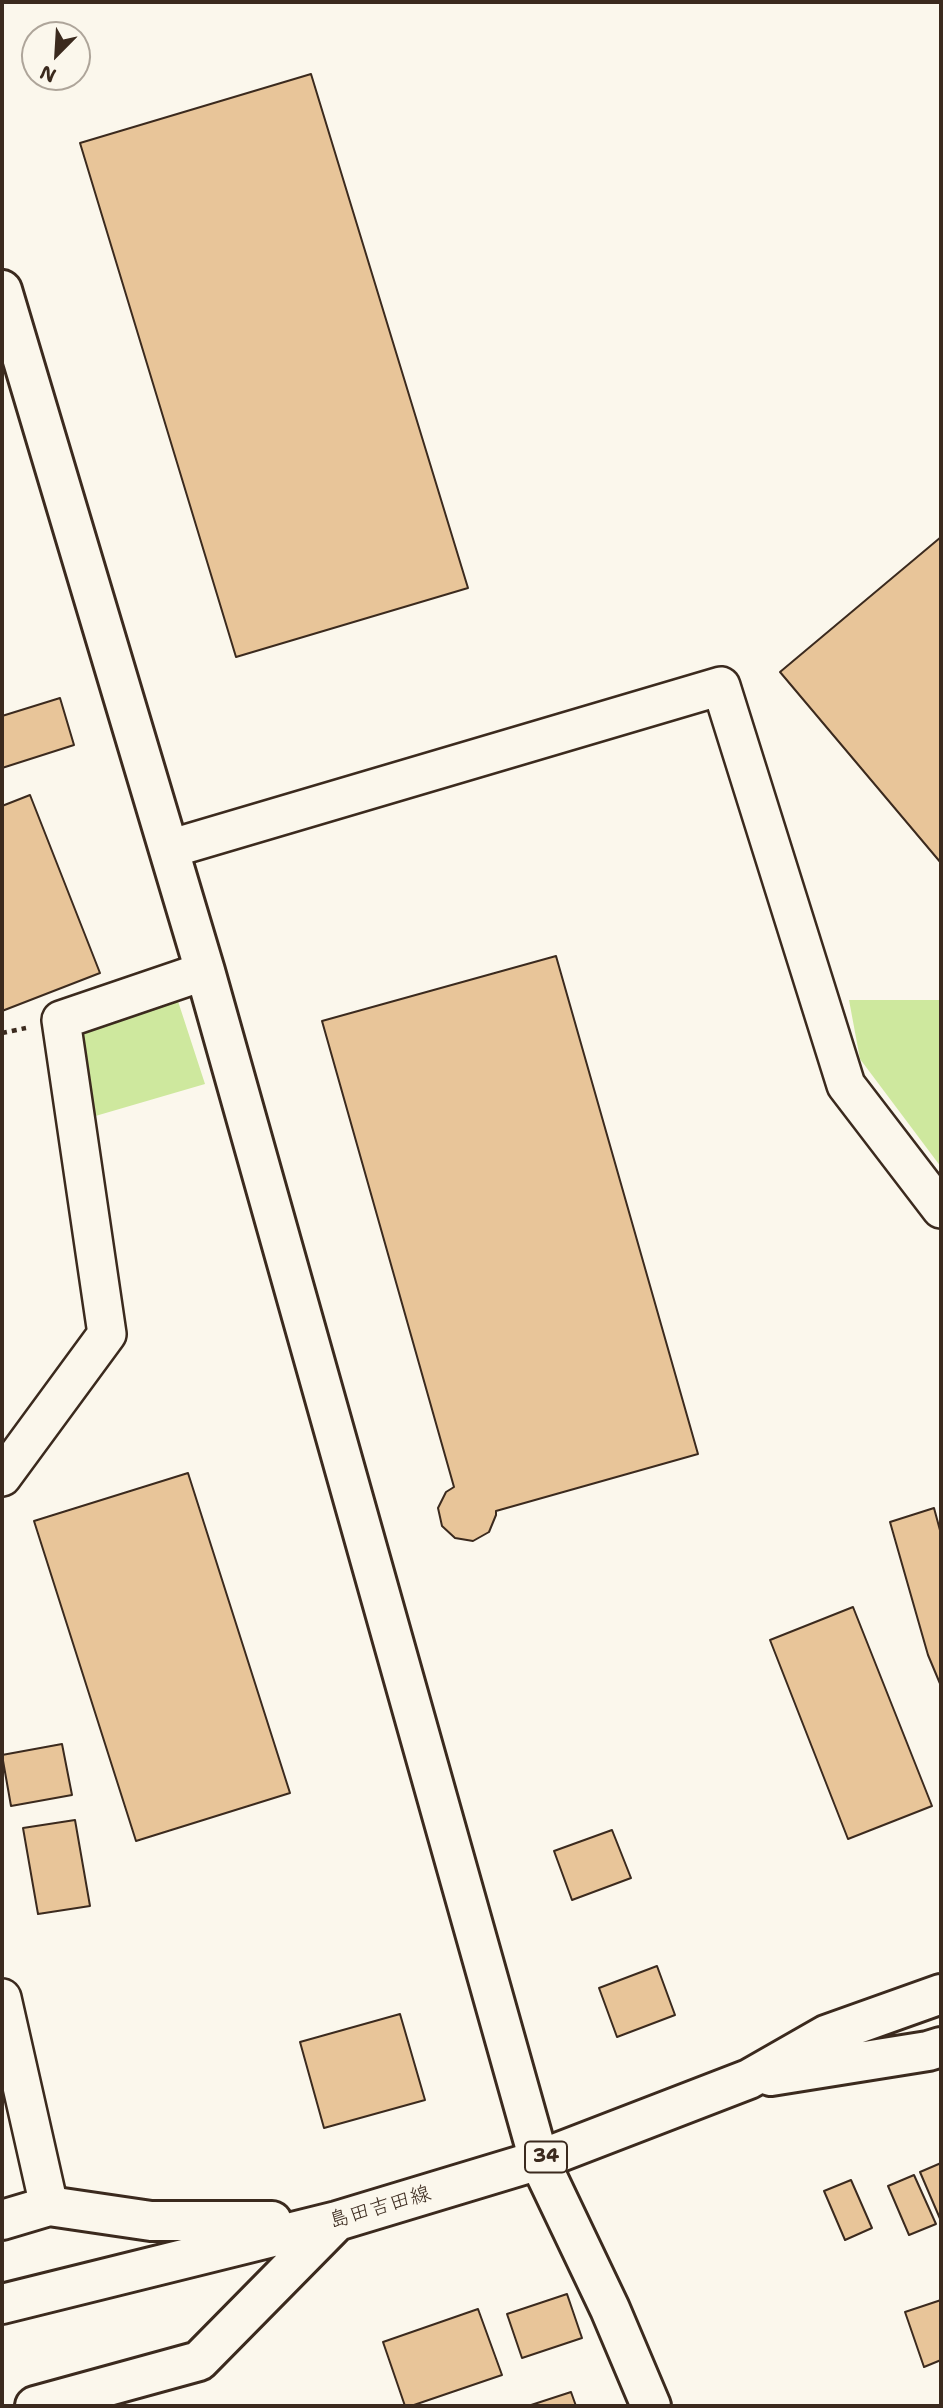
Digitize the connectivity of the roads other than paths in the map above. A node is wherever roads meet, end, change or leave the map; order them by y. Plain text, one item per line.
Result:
1 (2, 290) edge
2 (169, 849) junction
3 (205, 971) junction
4 (941, 1209) edge
5 (2, 1477) edge
6 (941, 1994) edge
7 (2, 1998) edge
8 (941, 2047) edge
9 (749, 2079) junction
10 (539, 2160) junction
11 (49, 2206) junction
12 (2, 2220) edge
13 (338, 2221) junction
14 (2, 2304) edge
15 (35, 2406) edge
16 (651, 2406) edge

1 - 2 street
2 - 3 street
2 - 4 street
3 - 5 street
3 - 10 street
6 - 9 street, 島田吉田線 / 34
7 - 11 street
8 - 9 street, 島田吉田線 / 34
9 - 10 street, 島田吉田線 / 34
10 - 13 street, 島田吉田線 / 34
10 - 16 street
11 - 12 street
11 - 13 street
13 - 14 street, 島田吉田線 / 34
13 - 15 street

